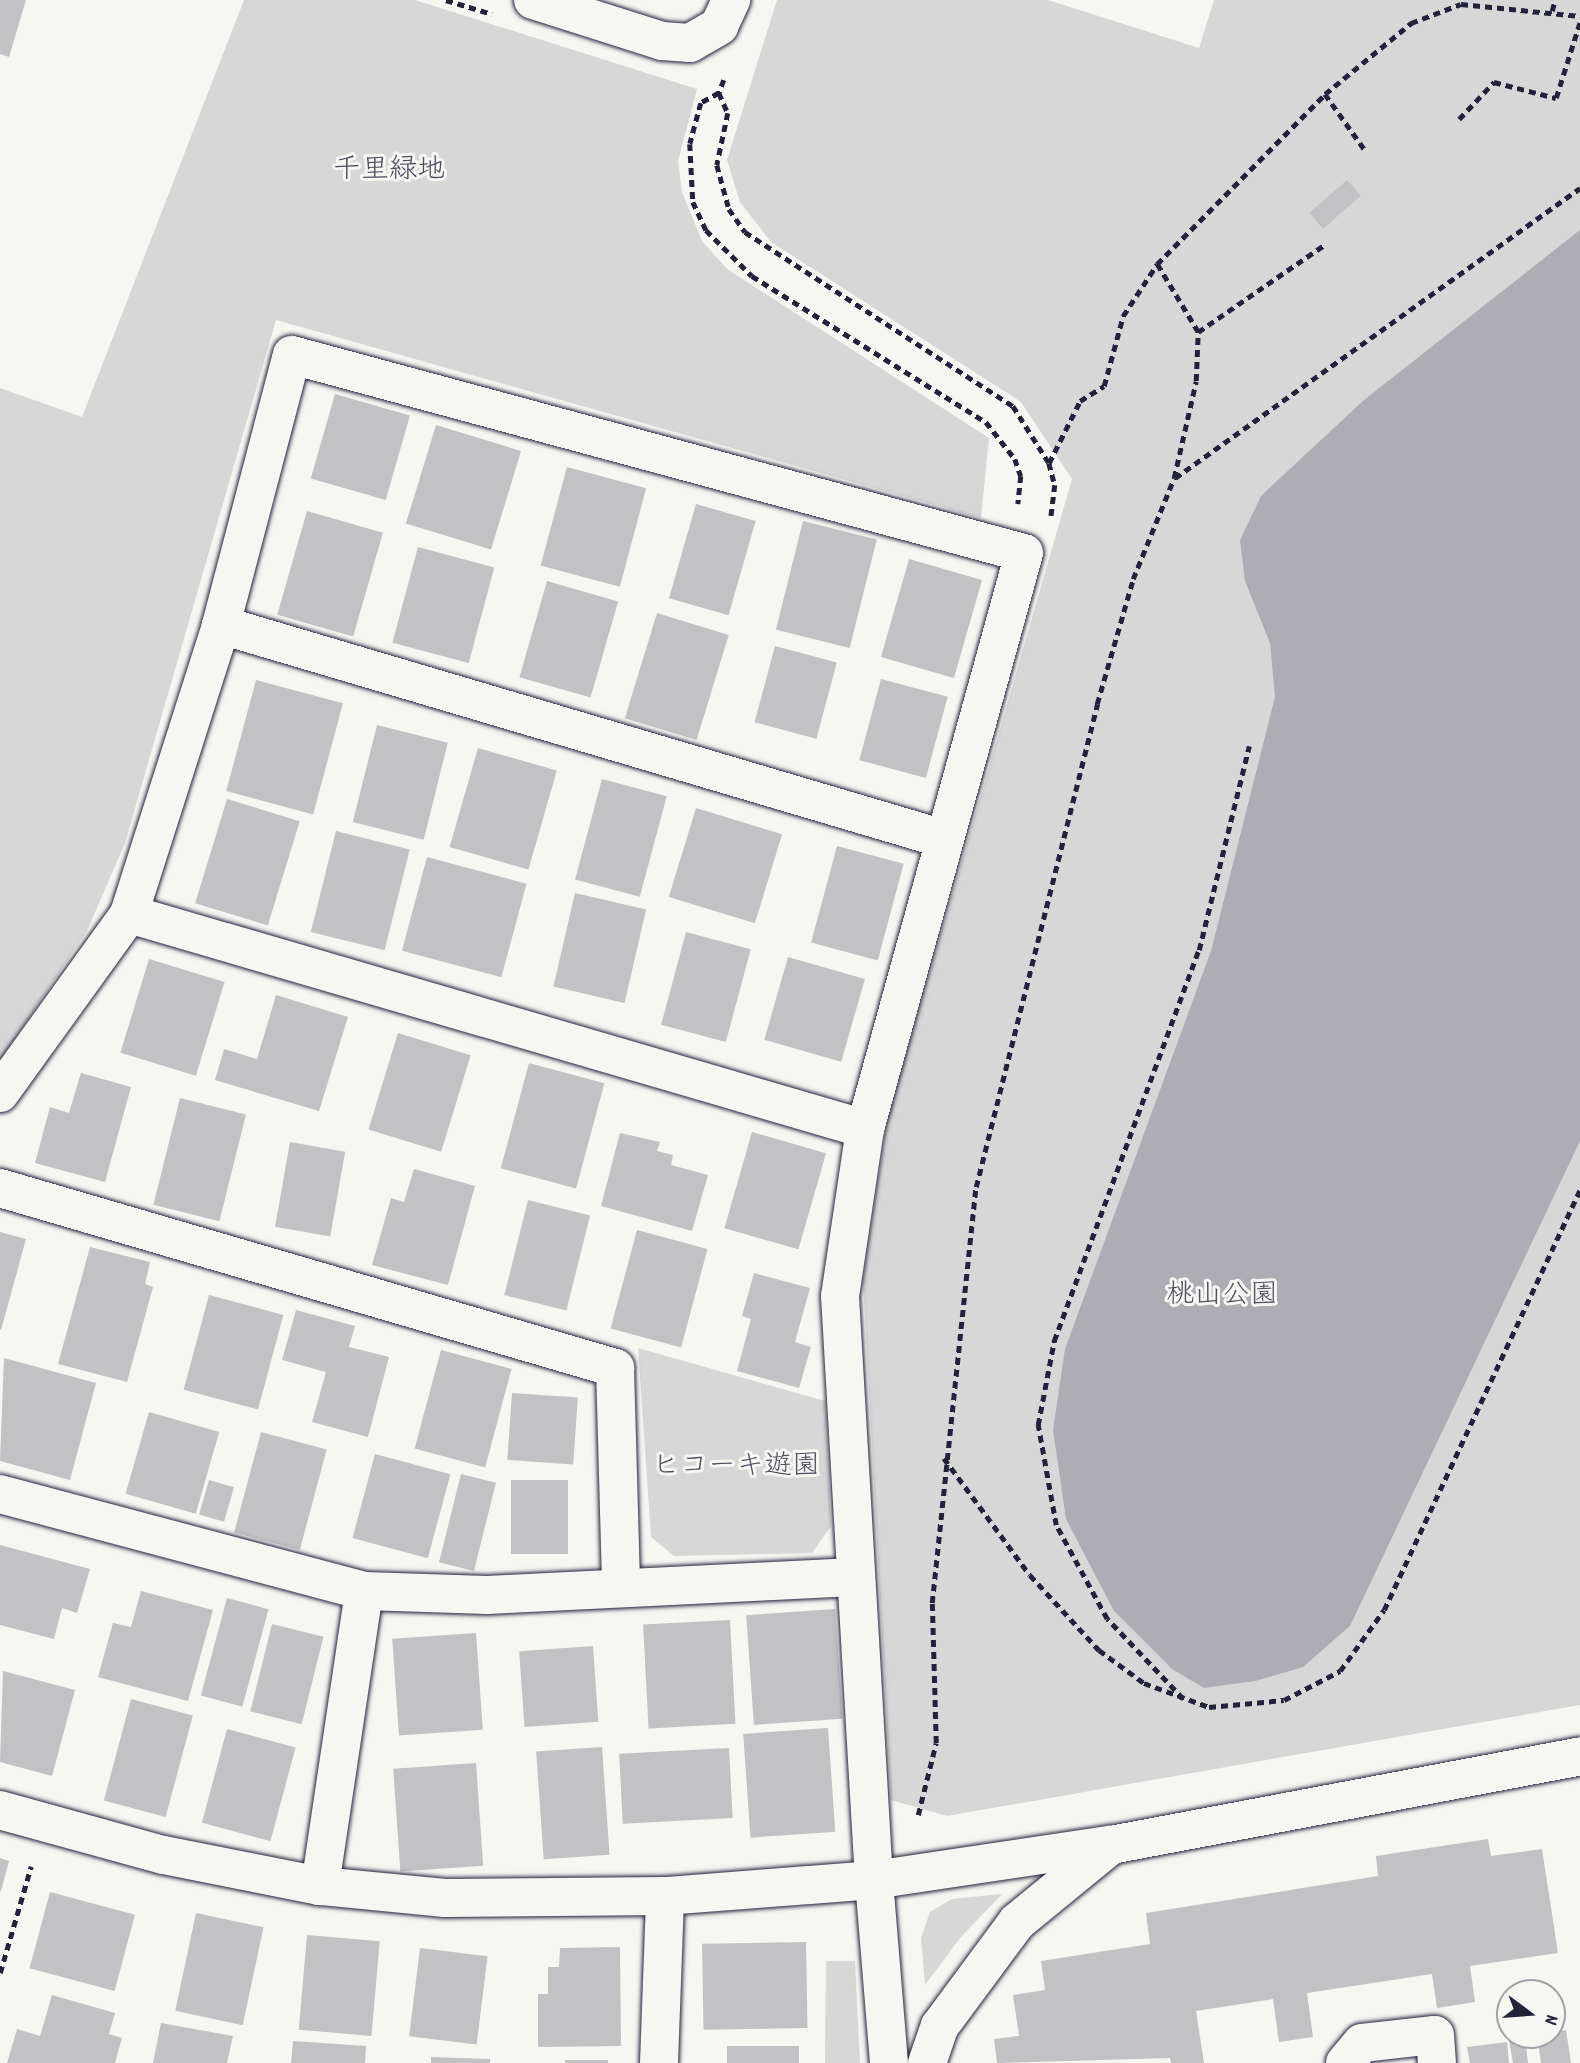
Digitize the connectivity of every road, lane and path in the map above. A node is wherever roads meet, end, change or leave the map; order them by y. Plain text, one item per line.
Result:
1 (533, 0) edge
2 (731, 0) edge
3 (1555, 0) edge
4 (1552, 11) junction
5 (1580, 16) edge
6 (1580, 22) edge
7 (724, 80) dead end
8 (719, 93) junction
9 (1325, 94) junction
10 (1459, 120) dead end
11 (1365, 150) dead end
12 (1580, 188) edge
13 (1324, 245) dead end
14 (1157, 264) junction
15 (1198, 332) junction
16 (1049, 463) junction
17 (1174, 478) junction
18 (1026, 545) junction
19 (221, 625) junction
20 (1249, 746) dead end
21 (944, 839) junction
22 (129, 914) junction
23 (0, 1093) edge
24 (865, 1129) junction
25 (0, 1188) edge
26 (1580, 1189) edge
27 (944, 1458) junction
28 (0, 1494) edge
29 (855, 1577) junction
30 (621, 1586) junction
31 (365, 1591) junction
32 (1185, 1701) junction
33 (1580, 1756) edge
34 (0, 1810) edge
35 (43, 1822) junction
36 (913, 1822) dead end
37 (1111, 1845) junction
38 (874, 1880) junction
39 (320, 1886) junction
40 (664, 1896) junction
41 (0, 1973) edge
42 (659, 2063) edge
43 (889, 2063) edge
44 (927, 2063) edge
45 (1345, 2063) edge
46 (1437, 2063) edge

1 - 2 street
3 - 4 path
4 - 5 path
4 - 9 path
6 - 10 path
7 - 8 path
8 - 16 path
8 - 18 path
9 - 11 path
9 - 14 path
12 - 17 path
13 - 15 path
14 - 15 path
14 - 16 path
15 - 17 path
16 - 18 path
17 - 27 path
18 - 19 street
18 - 21 street
19 - 21 street
19 - 22 street
20 - 32 path
21 - 24 street
22 - 23 street
22 - 24 street
24 - 29 street
25 - 30 street
26 - 32 path
27 - 32 path
27 - 36 path
28 - 31 street
29 - 30 street
29 - 38 street
30 - 31 street
31 - 39 street
33 - 37 street
34 - 35 street
35 - 39 street
35 - 41 path
37 - 38 street
37 - 44 street
38 - 40 street
38 - 43 street
39 - 40 street
40 - 42 street
45 - 46 street

